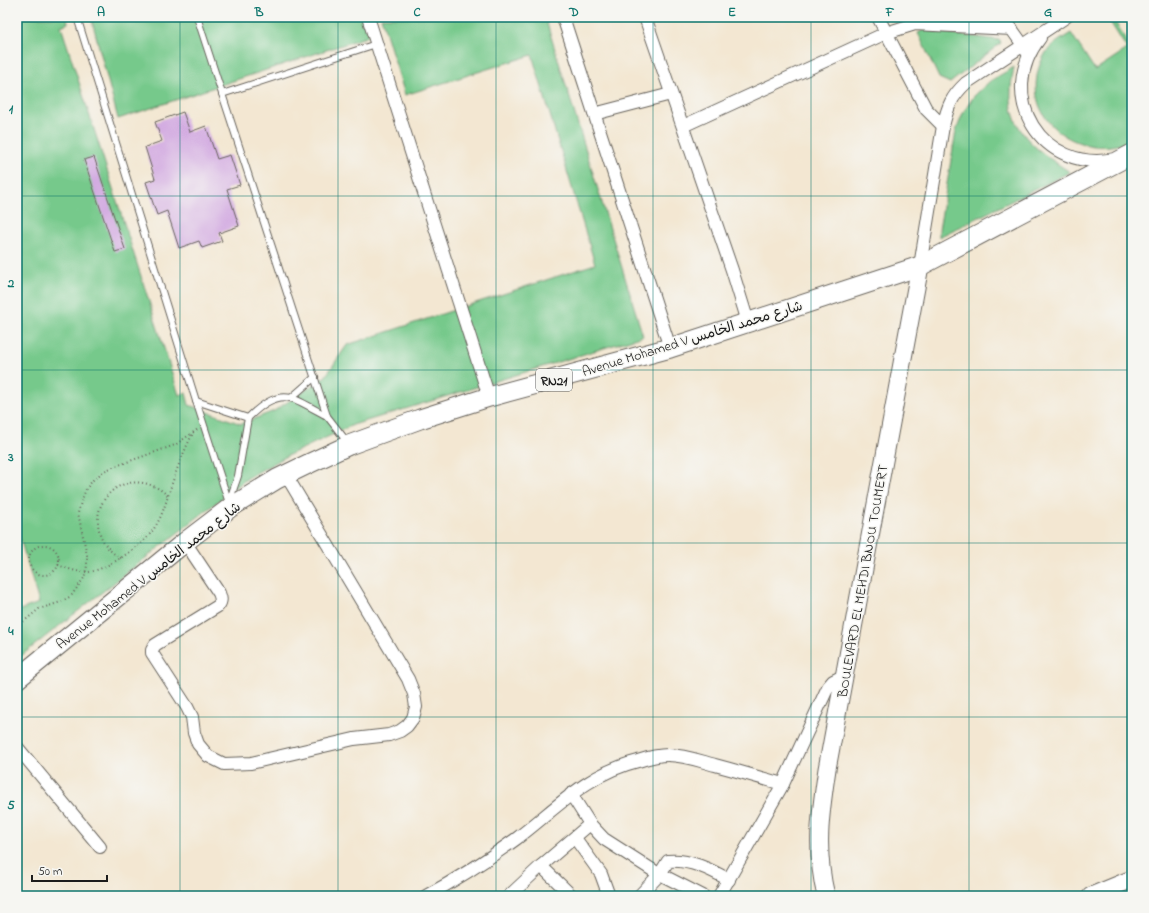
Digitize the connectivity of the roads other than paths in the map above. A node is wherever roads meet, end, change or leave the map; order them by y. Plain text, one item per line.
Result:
1 (77, 17) edge
2 (197, 17) edge
3 (368, 17) edge
4 (564, 17) edge
5 (645, 17) edge
6 (878, 17) edge
7 (1003, 17) edge
8 (1066, 17) edge
9 (916, 21) edge
10 (958, 21) edge
11 (1012, 29) junction
12 (886, 33) junction
13 (376, 44) junction
14 (1025, 51) junction
15 (222, 94) junction
16 (671, 94) junction
17 (594, 114) junction
18 (683, 126) junction
19 (943, 126) junction
20 (1131, 155) edge
21 (920, 266) junction
22 (748, 322) junction
23 (670, 348) junction
24 (316, 377) junction
25 (489, 397) junction
26 (292, 398) junction
27 (196, 401) junction
28 (327, 416) junction
29 (248, 418) junction
30 (348, 445) junction
31 (286, 475) junction
32 (230, 505) junction
33 (185, 542) junction
34 (845, 675) junction
35 (17, 679) edge
36 (17, 747) edge
37 (783, 784) junction
38 (571, 794) junction
39 (590, 824) junction
40 (575, 838) junction
41 (100, 847) dead end
42 (541, 866) junction
43 (660, 874) junction
44 (729, 880) junction
45 (1132, 880) edge
46 (426, 896) edge
47 (509, 896) edge
48 (572, 896) edge
49 (609, 896) edge
50 (639, 896) edge
51 (703, 896) edge
52 (719, 896) edge
53 (826, 896) edge
54 (1091, 896) edge

1 - 27 lane
2 - 15 lane
3 - 13 street
4 - 17 street
5 - 16 street
6 - 12 street
7 - 11 street
8 - 14 street
9 - 10 street
9 - 12 street
10 - 11 street
11 - 14 street
12 - 18 street
12 - 19 street
13 - 15 lane
13 - 25 street
14 - 19 street
14 - 20 street
15 - 24 lane
16 - 17 street
16 - 18 street
17 - 23 street
18 - 22 street
19 - 21 street
20 - 21 main road, Avenue Mohamed V شارع محمد الخامس / RN21
21 - 22 main road, Avenue Mohamed V شارع محمد الخامس / RN21
21 - 34 main road, BOULEVARD EL MEHDI BNOU TOUMERT
22 - 23 main road, Avenue Mohamed V شارع محمد الخامس / RN21
23 - 25 main road, Avenue Mohamed V شارع محمد الخامس / RN21
24 - 26 lane
24 - 28 lane
25 - 30 main road, Avenue Mohamed V شارع محمد الخامس / RN21
26 - 28 lane
26 - 29 lane
27 - 29 lane
27 - 32 lane
28 - 30 lane
29 - 32 lane
30 - 31 main road, Avenue Mohamed V شارع محمد الخامس / RN21
31 - 32 main road, Avenue Mohamed V شارع محمد الخامس / RN21
31 - 33 street
32 - 33 main road, Avenue Mohamed V شارع محمد الخامس / RN21
33 - 35 main road, Avenue Mohamed V شارع محمد الخامس / RN21
34 - 37 street
34 - 53 main road, BOULEVARD EL MEHDI BNOU TOUMERT
36 - 41 street
37 - 38 street
37 - 44 street
38 - 39 street
38 - 46 street
39 - 40 street
39 - 43 street
40 - 42 street
40 - 49 street
42 - 47 street
42 - 48 street
43 - 44 street
43 - 50 street
43 - 51 street
44 - 52 street
45 - 54 main road

